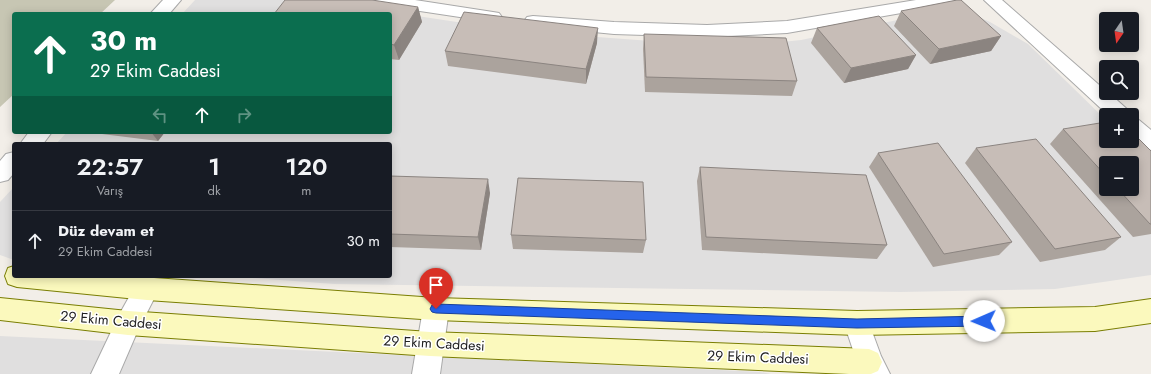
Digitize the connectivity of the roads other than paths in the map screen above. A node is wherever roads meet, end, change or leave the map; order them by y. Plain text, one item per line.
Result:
1 (173, 0) edge
2 (380, 0) edge
3 (947, 0) edge
4 (992, 0) edge
5 (161, 12) edge
6 (1113, 108) edge
7 (1139, 131) edge
8 (40, 134) edge
9 (32, 142) edge
10 (1151, 142) edge
11 (12, 162) edge
12 (0, 174) edge
13 (0, 274) edge
14 (12, 276) edge
15 (37, 278) edge
16 (147, 289) junction
17 (0, 309) edge
18 (436, 309) junction
19 (1151, 311) edge
20 (128, 323) junction
21 (857, 324) junction
22 (430, 344) junction
23 (873, 368) edge
24 (105, 374) edge
25 (426, 374) edge

1 - 5 street
2 - 3 street
4 - 6 street
7 - 10 street
8 - 9 street
11 - 12 street
13 - 14 street
15 - 16 street
16 - 18 street
16 - 20 street
17 - 20 street, 29 Ekim Caddesi
18 - 21 street
18 - 22 street
19 - 21 street
20 - 22 street, 29 Ekim Caddesi
20 - 24 street
21 - 23 street
22 - 23 street, 29 Ekim Caddesi
22 - 25 street

